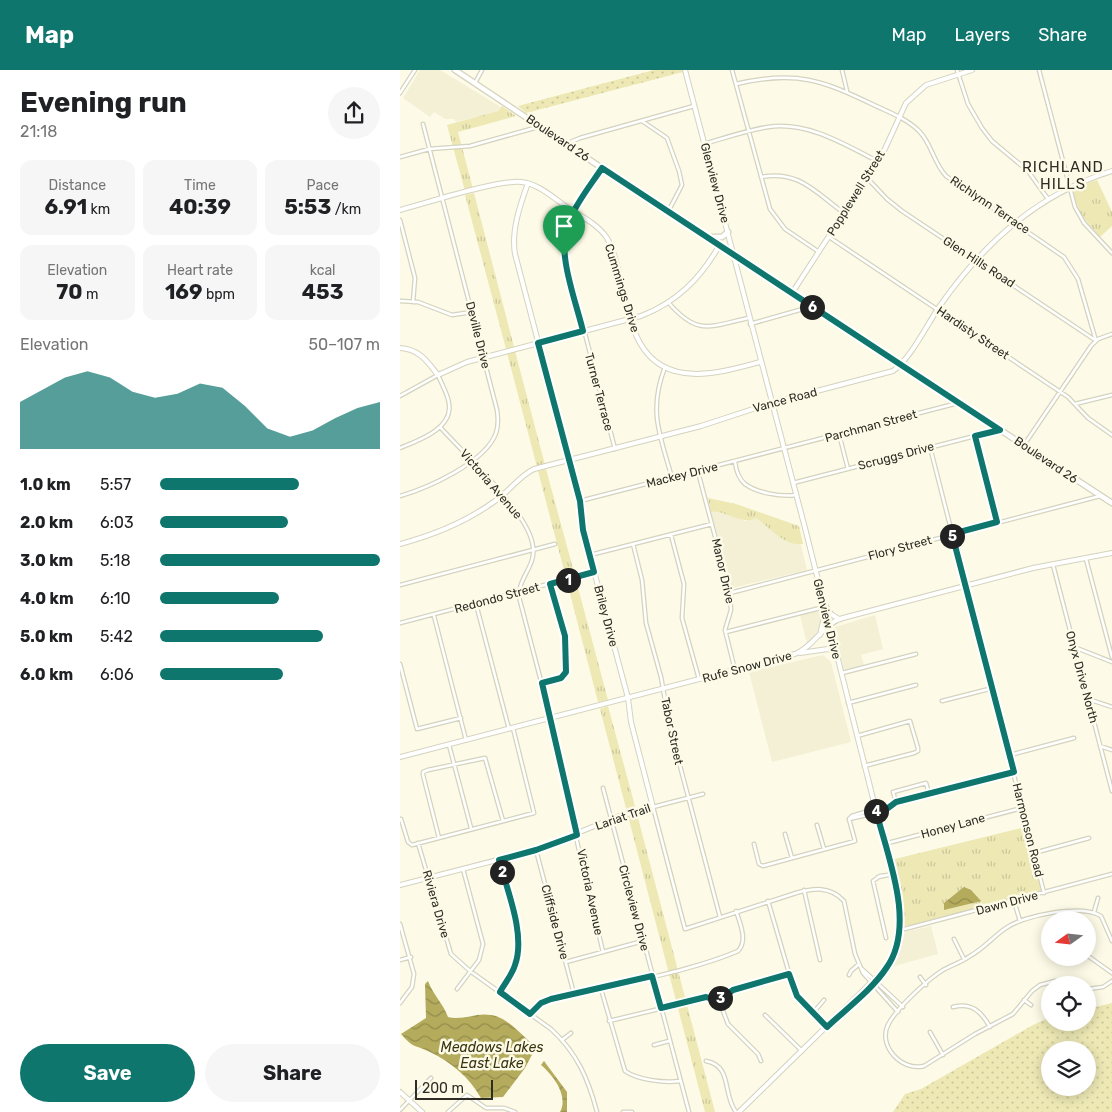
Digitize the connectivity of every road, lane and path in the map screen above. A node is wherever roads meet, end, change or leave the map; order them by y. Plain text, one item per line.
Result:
1 (415, 70) edge
2 (455, 70) edge
3 (482, 70) edge
4 (685, 70) edge
5 (732, 70) edge
6 (842, 70) edge
7 (972, 70) edge
8 (1039, 70) edge
9 (958, 72) edge
10 (475, 83) junction
11 (736, 84) junction
12 (847, 91) junction
13 (400, 93) edge
14 (694, 106) junction
15 (899, 117) junction
16 (641, 120) junction
17 (423, 124) dead end
18 (540, 126) junction
19 (749, 131) junction
20 (566, 144) junction
21 (704, 144) junction
22 (429, 149) junction
23 (400, 157) edge
24 (877, 161) junction
25 (602, 168) junction
26 (1112, 172) edge
27 (761, 177) junction
28 (867, 178) junction
29 (528, 183) junction
30 (1069, 189) junction
31 (442, 199) junction
32 (1048, 199) junction
33 (400, 210) edge
34 (574, 211) junction
35 (668, 212) junction
36 (844, 213) junction
37 (400, 220) edge
38 (1015, 222) junction
39 (728, 232) junction
40 (708, 237) junction
41 (828, 237) junction
42 (719, 246) junction
43 (819, 252) junction
44 (1112, 253) edge
45 (733, 255) junction
46 (975, 259) junction
47 (792, 294) junction
48 (400, 301) edge
49 (413, 302) junction
50 (668, 302) junction
51 (811, 306) junction
52 (938, 309) junction
53 (472, 312) junction
54 (748, 318) junction
55 (630, 319) junction
56 (750, 324) junction
57 (583, 331) junction
58 (1112, 334) edge
59 (1096, 341) junction
60 (538, 343) junction
61 (400, 348) edge
62 (483, 358) junction
63 (760, 362) junction
64 (900, 364) junction
65 (666, 366) junction
66 (438, 375) junction
67 (1059, 391) junction
68 (1112, 395) edge
69 (400, 396) edge
70 (771, 403) junction
71 (959, 403) junction
72 (1075, 404) junction
73 (440, 427) junction
74 (1000, 430) junction
75 (839, 434) junction
76 (1112, 435) edge
77 (661, 436) junction
78 (975, 436) junction
79 (1024, 445) junction
80 (930, 447) junction
81 (400, 448) edge
82 (615, 449) junction
83 (783, 449) junction
84 (569, 460) junction
85 (471, 461) junction
86 (734, 462) junction
87 (848, 469) junction
88 (698, 472) junction
89 (672, 478) junction
90 (792, 483) junction
91 (796, 494) junction
92 (400, 496) edge
93 (503, 496) junction
94 (1100, 496) junction
95 (580, 501) junction
96 (1112, 503) edge
97 (997, 522) junction
98 (712, 524) junction
99 (952, 534) junction
100 (671, 535) junction
101 (400, 544) edge
102 (555, 544) dead end
103 (633, 544) junction
104 (534, 551) junction
105 (1112, 554) edge
106 (590, 555) junction
107 (1086, 559) junction
108 (1052, 564) junction
109 (815, 570) junction
110 (594, 572) junction
111 (550, 584) junction
112 (400, 585) edge
113 (966, 585) junction
114 (519, 593) junction
115 (730, 593) junction
116 (822, 600) junction
117 (476, 604) junction
118 (824, 609) junction
119 (434, 615) junction
120 (839, 619) junction
121 (400, 623) edge
122 (828, 625) junction
123 (726, 632) junction
124 (820, 635) junction
125 (1074, 647) junction
126 (835, 652) junction
127 (795, 654) junction
128 (916, 654) dead end
129 (1112, 657) edge
130 (1112, 662) edge
131 (400, 664) edge
132 (734, 670) junction
133 (841, 673) junction
134 (699, 679) junction
135 (542, 683) junction
136 (916, 686) dead end
137 (663, 688) junction
138 (993, 688) junction
139 (628, 698) junction
140 (1087, 699) junction
141 (942, 701) dead end
142 (848, 704) junction
143 (1112, 707) edge
144 (460, 718) junction
145 (551, 718) junction
146 (511, 729) junction
147 (857, 736) junction
148 (1074, 738) dead end
149 (466, 740) junction
150 (449, 745) junction
151 (1100, 746) junction
152 (1112, 750) edge
153 (1010, 755) junction
154 (400, 757) edge
155 (454, 764) junction
156 (864, 766) junction
157 (1014, 772) junction
158 (603, 788) dead end
159 (1112, 791) edge
160 (930, 793) junction
161 (703, 794) dead end
162 (687, 798) junction
163 (896, 802) junction
164 (654, 807) junction
165 (1022, 808) junction
166 (876, 811) junction
167 (401, 819) dead end
168 (611, 820) junction
169 (503, 821) junction
170 (817, 825) dead end
171 (471, 828) junction
172 (785, 834) dead end
173 (577, 835) junction
174 (439, 838) junction
175 (1089, 838) dead end
176 (418, 843) junction
177 (754, 844) dead end
178 (884, 844) junction
179 (824, 849) junction
180 (536, 850) junction
181 (1034, 853) junction
182 (792, 858) junction
183 (499, 860) junction
184 (463, 869) junction
185 (890, 874) junction
186 (1112, 874) edge
187 (428, 878) junction
188 (400, 885) edge
189 (804, 890) junction
190 (1044, 893) junction
191 (1098, 898) dead end
192 (768, 901) junction
193 (1014, 901) junction
194 (736, 911) junction
195 (1065, 911) edge
196 (1082, 911) edge
197 (1094, 911) edge
198 (1096, 913) edge
199 (1041, 916) edge
200 (720, 917) junction
201 (1020, 921) junction
202 (400, 924) edge
203 (901, 930) junction
204 (886, 938) dead end
205 (954, 939) dead end
206 (1112, 940) edge
207 (643, 941) junction
208 (603, 952) junction
209 (411, 957) junction
210 (964, 959) junction
211 (400, 960) edge
212 (820, 960) dead end
213 (566, 962) junction
214 (859, 964) junction
215 (1096, 964) edge
216 (470, 971) junction
217 (789, 974) junction
218 (1112, 974) edge
219 (652, 976) junction
220 (849, 976) dead end
221 (920, 977) dead end
222 (1112, 981) edge
223 (874, 982) junction
224 (926, 985) junction
225 (1041, 985) edge
226 (1096, 987) edge
227 (457, 989) dead end
228 (601, 989) junction
229 (500, 992) junction
230 (574, 994) junction
231 (824, 1000) dead end
232 (1024, 1000) junction
233 (718, 1001) junction
234 (400, 1003) edge
235 (1032, 1005) dead end
236 (902, 1007) junction
237 (953, 1007) dead end
238 (661, 1008) junction
239 (898, 1012) junction
240 (813, 1013) junction
241 (530, 1014) junction
242 (765, 1015) dead end
243 (609, 1021) junction
244 (827, 1027) junction
245 (990, 1027) junction
246 (930, 1032) dead end
247 (572, 1033) dead end
248 (562, 1040) junction
249 (669, 1041) junction
250 (654, 1045) dead end
251 (802, 1051) junction
252 (943, 1055) junction
253 (706, 1061) dead end
254 (761, 1061) dead end
255 (431, 1078) dead end
256 (680, 1081) junction
257 (400, 1092) edge
258 (409, 1100) junction
259 (400, 1110) edge
260 (422, 1112) edge
261 (448, 1112) edge
262 (515, 1112) edge
263 (597, 1112) edge
264 (622, 1112) edge
265 (632, 1112) edge
266 (689, 1112) edge
267 (736, 1112) edge
268 (740, 1112) edge

1 - 13 street
2 - 10 main road, Boulevard 26
3 - 10 street
4 - 14 street, Glenview Drive
5 - 11 street
6 - 12 street
7 - 9 street, Popplewell Street
8 - 30 street
9 - 15 street, Popplewell Street
9 - 32 street
10 - 18 main road, Boulevard 26
11 - 12 street, Richlynn Terrace
11 - 19 street
12 - 15 street, Richlynn Terrace
14 - 16 street
14 - 21 street, Glenview Drive
15 - 24 street, Popplewell Street
15 - 38 street, Richlynn Terrace
16 - 20 street
16 - 35 street
17 - 22 street, Deville Drive
18 - 20 main road, Boulevard 26
18 - 22 street
19 - 21 street
19 - 24 street
19 - 27 street
20 - 25 main road, Boulevard 26
21 - 39 street, Glenview Drive
22 - 23 street
22 - 31 street, Deville Drive
24 - 28 street, Popplewell Street
25 - 34 street, Turner Terrace
25 - 35 main road, Boulevard 26
26 - 30 street, Vance Road
27 - 36 street
27 - 43 street
28 - 36 street, Popplewell Street
28 - 46 street, Glen Hills Road
29 - 31 street
29 - 34 street, Cummings Drive
29 - 60 street, Briley Drive
30 - 32 street, Vance Road
30 - 44 street
31 - 33 street
31 - 53 street, Deville Drive
32 - 38 street, Vance Road
34 - 55 street, Cummings Drive
34 - 57 street, Turner Terrace
35 - 40 main road, Boulevard 26
36 - 41 street, Popplewell Street
37 - 49 street
38 - 46 street, Vance Road
38 - 59 street, Richlynn Terrace
39 - 40 main road
39 - 42 main road
39 - 45 street, Glenview Drive
40 - 42 main road, Boulevard 26
41 - 43 street, Popplewell Street
41 - 52 street, Hardisty Street
42 - 45 main road, Boulevard 26
42 - 50 street
43 - 47 street, Popplewell Street
45 - 47 main road, Boulevard 26
45 - 54 street, Glenview Drive
46 - 52 street, Vance Road
46 - 59 street, Glen Hills Road
47 - 51 main road, Boulevard 26
48 - 49 street
49 - 53 street
50 - 54 street
50 - 55 street
51 - 56 street
51 - 64 main road, Boulevard 26
52 - 64 street, Vance Road
52 - 67 street, Hardisty Street
53 - 62 street, Deville Drive
54 - 56 street, Glenview Drive
55 - 57 street
55 - 65 street, Cummings Drive
56 - 63 street, Glenview Drive
57 - 60 street
57 - 82 street, Turner Terrace
58 - 59 street
59 - 67 street
60 - 62 street
60 - 84 street, Briley Drive
61 - 66 street
62 - 66 street
62 - 85 street, Deville Drive
63 - 65 street, Cummings Drive
63 - 70 street, Glenview Drive
64 - 70 street, Vance Road
64 - 71 main road, Boulevard 26
65 - 77 street
66 - 69 street
66 - 73 street
67 - 72 street, Hardisty Street
67 - 79 street
68 - 72 street
70 - 77 street, Vance Road
70 - 83 street, Glenview Drive
71 - 74 main road, Boulevard 26
71 - 75 street, Parchman Street
72 - 76 street, Hardisty Street
73 - 81 street
73 - 85 street, Victoria Avenue
74 - 78 street, Scruggs Drive
74 - 79 main road, Boulevard 26
75 - 83 street, Parchman Street
75 - 87 street
77 - 82 street, Vance Road
77 - 89 street
78 - 80 street, Scruggs Drive
78 - 97 street
79 - 94 main road, Boulevard 26
80 - 87 street, Scruggs Drive
80 - 99 street, Harmonson Road
82 - 84 street, Vance Road
83 - 86 street, Mackey Drive
83 - 90 street, Glenview Drive
84 - 93 street, Vance Road
84 - 95 street, Briley Drive
85 - 92 street, Deville Drive
85 - 93 street, Victoria Avenue
86 - 88 street, Mackey Drive
86 - 91 street
87 - 90 street, Scruggs Drive
88 - 89 street, Mackey Drive
88 - 98 street, Manor Drive
89 - 95 street, Mackey Drive
90 - 91 street, Glenview Drive
91 - 109 street, Glenview Drive
93 - 101 street, Vance Road
93 - 104 street, Victoria Avenue
94 - 96 main road, Boulevard 26
94 - 97 street, Flory Street
95 - 106 street, Briley Drive
97 - 99 street, Flory Street
98 - 100 street
98 - 115 street, Manor Drive
99 - 109 street, Flory Street
99 - 113 street, Harmonson Road
100 - 103 street
100 - 134 street
102 - 104 street
103 - 106 street
103 - 137 street, Tabor Street
104 - 112 street
104 - 114 street
105 - 107 street, Rufe Snow Drive
106 - 110 street, Briley Drive
107 - 108 street, Rufe Snow Drive
107 - 129 street
108 - 113 street, Rufe Snow Drive
108 - 125 street, Onyx Drive North
109 - 115 street, Flory Street
109 - 116 street, Glenview Drive
110 - 111 street, Redondo Street
110 - 139 street, Briley Drive
111 - 114 street, Redondo Street
111 - 135 street
113 - 120 street, Rufe Snow Drive
113 - 138 street, Harmonson Road
114 - 117 street, Redondo Street
114 - 135 street, Victoria Avenue
115 - 123 street, Manor Drive
116 - 118 street, Glenview Drive
116 - 120 street
117 - 119 street, Redondo Street
117 - 146 street
118 - 122 street, Glenview Drive
118 - 123 street
118 - 124 street
119 - 121 street, Redondo Street
119 - 144 street
120 - 122 street, Rufe Snow Drive
122 - 124 street, Rufe Snow Drive
122 - 126 street, Glenview Drive
123 - 132 street, Manor Drive
124 - 127 street, Rufe Snow Drive
125 - 130 street
125 - 140 street, Onyx Drive North
126 - 127 street
126 - 133 street, Glenview Drive
127 - 132 street, Rufe Snow Drive
128 - 133 street
131 - 144 street
132 - 134 street, Rufe Snow Drive
133 - 142 street, Glenview Drive
134 - 137 street, Rufe Snow Drive
135 - 145 street, Victoria Avenue
136 - 142 street
137 - 139 street, Rufe Snow Drive
137 - 162 street, Tabor Street
138 - 141 street
138 - 153 street, Harmonson Road
139 - 145 street, Rufe Snow Drive
139 - 164 street, Briley Drive
140 - 143 street
140 - 151 street, Onyx Drive North
142 - 147 street, Glenview Drive
144 - 149 street
145 - 146 street, Rufe Snow Drive
145 - 173 street, Victoria Avenue
146 - 149 street, Rufe Snow Drive
146 - 169 street
147 - 156 street, Glenview Drive
147 - 156 street
148 - 153 street
149 - 150 street, Rufe Snow Drive
150 - 154 street, Rufe Snow Drive
150 - 155 street
151 - 152 street
151 - 159 street, Onyx Drive North
153 - 157 street, Harmonson Road
155 - 169 street
155 - 171 street
155 - 174 street
156 - 166 street, Glenview Drive
157 - 160 street
157 - 165 street, Harmonson Road
158 - 168 street, Circleview Drive
160 - 163 street
160 - 163 street
161 - 162 street, Lariat Trail
162 - 164 street, Lariat Trail
162 - 200 street, Tabor Street
163 - 166 street
164 - 168 street, Lariat Trail
164 - 200 street, Briley Drive
165 - 178 street, Honey Lane
165 - 181 street, Harmonson Road
166 - 178 street, Glenview Drive
166 - 179 street
167 - 176 street
168 - 173 street, Lariat Trail
168 - 207 street, Circleview Drive
169 - 171 street
170 - 179 street
171 - 174 street
172 - 182 street
173 - 180 street, Lariat Trail
173 - 208 street, Victoria Avenue
174 - 176 street
175 - 181 street
176 - 187 street, Riviera Drive
177 - 182 street
178 - 185 street, Glenview Drive
179 - 182 street
180 - 183 street, Lariat Trail
180 - 213 street, Cliffside Drive
181 - 190 street, Harmonson Road
183 - 184 street, Lariat Trail
183 - 229 street
184 - 187 street, Lariat Trail
184 - 216 street
185 - 203 street, Glenview Drive
185 - 204 street
186 - 190 street, Dawn Drive
187 - 188 street, Lariat Trail
187 - 216 street, Riviera Drive
189 - 192 street
189 - 212 street
189 - 214 street
190 - 193 street, Dawn Drive
191 - 197 street
192 - 194 street
192 - 217 street
193 - 201 street
193 - 203 street, Dawn Drive
194 - 200 street
194 - 219 street
195 - 196 street
198 - 206 street
199 - 201 street
201 - 210 street
202 - 209 street
203 - 223 street, Glenview Drive
205 - 210 street
207 - 208 street
207 - 219 street, Circleview Drive
208 - 213 street
209 - 211 street
209 - 234 street
210 - 224 street
213 - 230 street, Cliffside Drive
214 - 220 street
214 - 223 street
215 - 218 street
216 - 227 street
216 - 229 street, Riviera Drive
217 - 233 street
217 - 240 street
219 - 228 street
219 - 238 street, Circleview Drive
221 - 224 street
222 - 226 street
223 - 236 street
223 - 239 street
223 - 244 street, Glenview Drive
224 - 236 street
225 - 232 street
228 - 230 street
228 - 243 street
229 - 241 street, Riviera Drive
230 - 241 street
231 - 240 street
232 - 235 street
232 - 245 street
233 - 238 street
233 - 254 street
236 - 239 street
237 - 245 street
238 - 243 street
238 - 249 street, Circleview Drive
239 - 252 street
240 - 244 street
241 - 248 street, Riviera Drive
242 - 251 street
243 - 256 street
244 - 251 street, Glenview Drive
245 - 252 street
246 - 252 street
247 - 248 street
248 - 263 street, Riviera Drive
249 - 250 street
249 - 256 street, Circleview Drive
251 - 268 street, Glenview Drive
253 - 267 street
255 - 258 street
256 - 266 street, Circleview Drive
257 - 258 street
258 - 259 street
258 - 260 street
261 - 262 street
264 - 265 street

